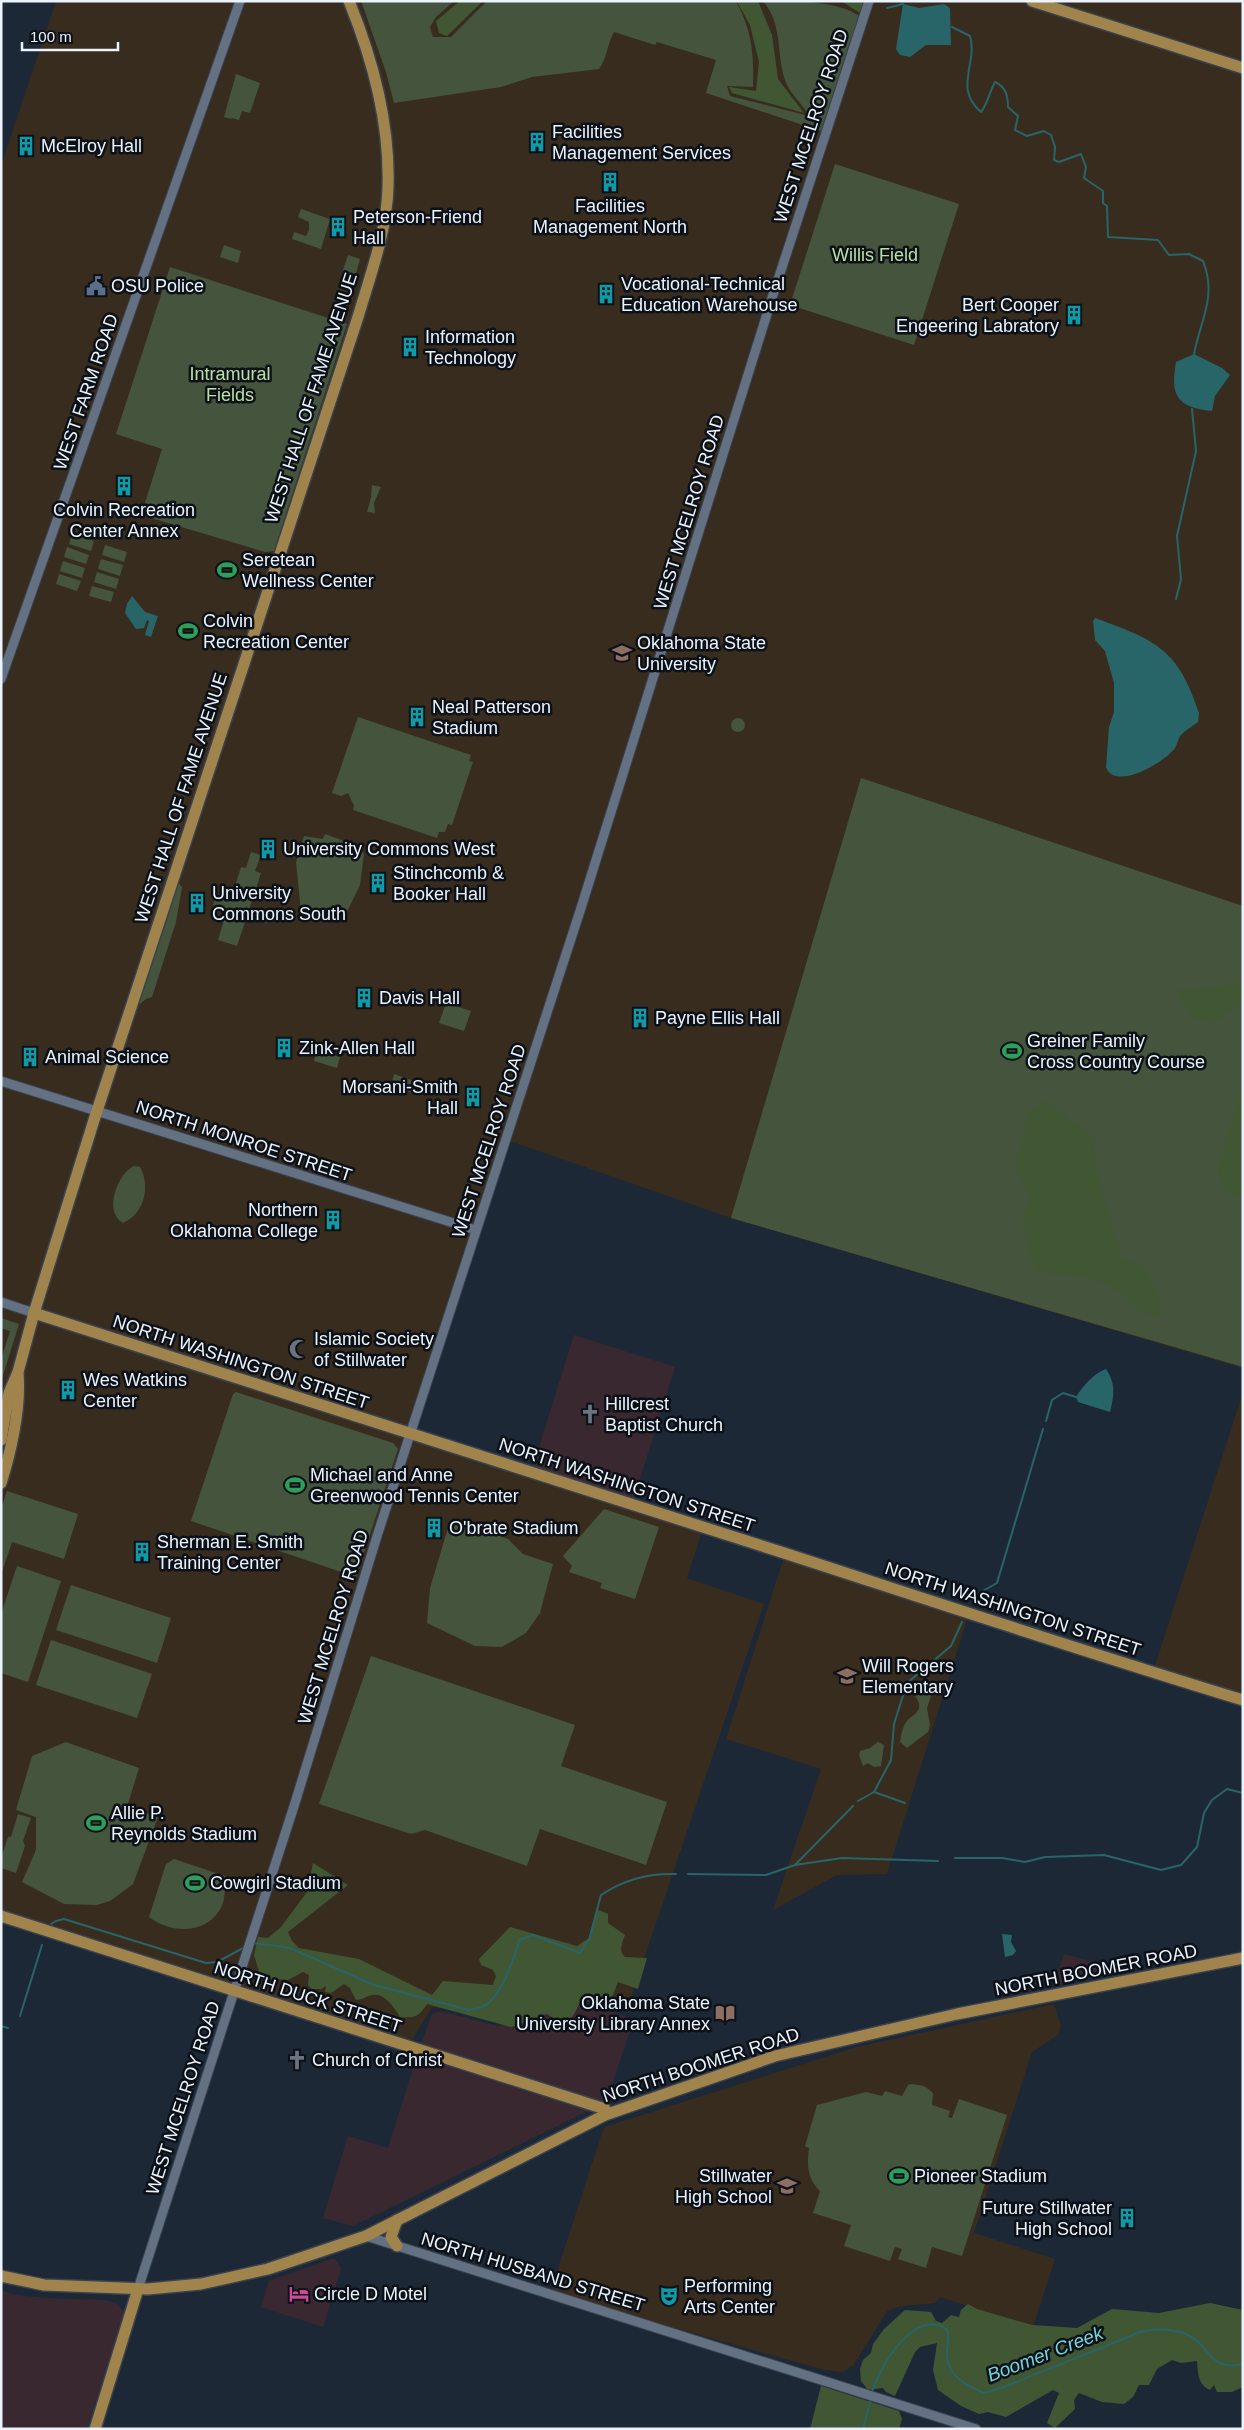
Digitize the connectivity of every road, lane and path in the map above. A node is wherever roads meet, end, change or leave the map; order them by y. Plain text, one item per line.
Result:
1 (240, 1) edge
2 (349, 1) edge
3 (869, 1) edge
4 (1032, 1) edge
5 (1243, 68) edge
6 (1, 679) edge
7 (1, 1081) edge
8 (97, 1112) junction
9 (476, 1230) junction
10 (1, 1302) edge
11 (34, 1312) junction
12 (18, 1372) junction
13 (411, 1435) junction
14 (1, 1440) edge
15 (1, 1483) edge
16 (1243, 1700) edge
17 (1, 1916) edge
18 (1243, 1958) edge
19 (234, 1992) junction
20 (605, 2109) dead end
21 (397, 2220) junction
22 (366, 2236) junction
23 (397, 2246) junction
24 (1, 2276) edge
25 (138, 2289) junction
26 (95, 2429) edge
27 (976, 2429) edge

1 - 6 street, WEST FARM ROAD
2 - 8 main road, WEST HALL OF FAME AVENUE
3 - 9 street, WEST MCELROY ROAD
4 - 5 main road
7 - 8 street, NORTH MONROE STREET
8 - 9 street, NORTH MONROE STREET
8 - 11 main road, WEST HALL OF FAME AVENUE
9 - 13 street, WEST MCELROY ROAD
10 - 11 street, NORTH WASHINGTON STREET
11 - 12 main road, WEST HALL OF FAME AVENUE
11 - 13 main road, NORTH WASHINGTON STREET
12 - 14 main road, WEST HALL OF FAME AVENUE
12 - 15 main road, WEST HALL OF FAME AVENUE
13 - 16 main road, NORTH WASHINGTON STREET
13 - 19 street, WEST MCELROY ROAD
17 - 19 main road, NORTH DUCK STREET
18 - 21 main road, NORTH BOOMER ROAD
19 - 20 main road, NORTH DUCK STREET
19 - 25 street, WEST MCELROY ROAD
21 - 22 main road, NORTH BOOMER ROAD
21 - 23 main road
22 - 23 street, NORTH HUSBAND STREET
22 - 25 main road, NORTH BOOMER ROAD
23 - 27 street, NORTH HUSBAND STREET
24 - 25 main road, NORTH BOOMER ROAD
25 - 26 main road

